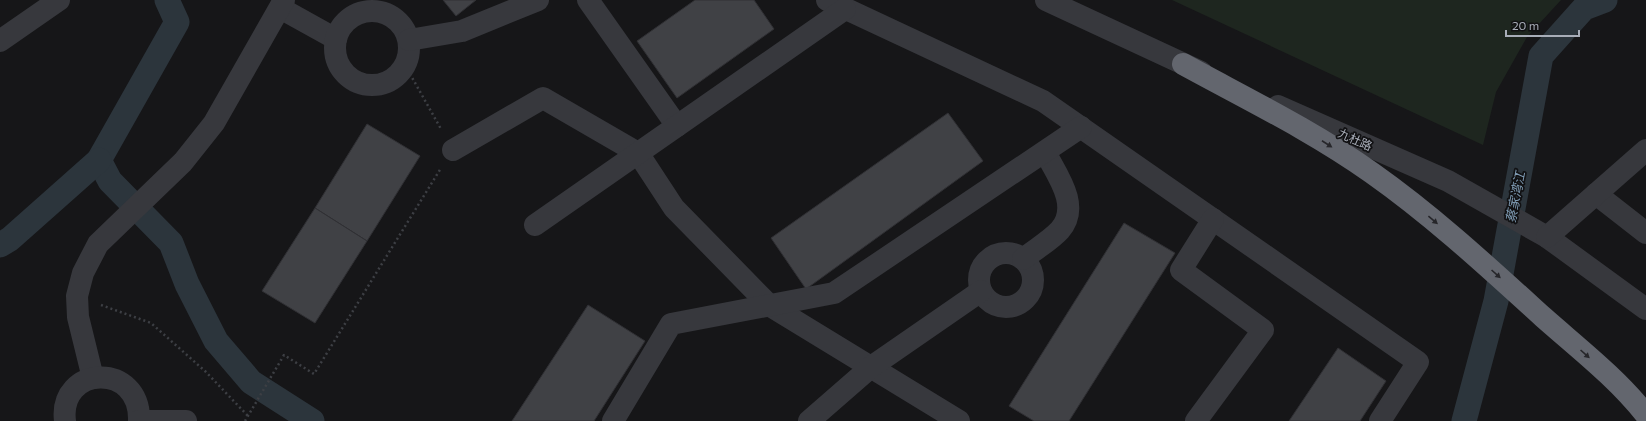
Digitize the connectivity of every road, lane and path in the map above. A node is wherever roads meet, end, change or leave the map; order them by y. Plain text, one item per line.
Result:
1 (59, 0) edge
2 (538, 0) edge
3 (588, 0) edge
4 (1046, 0) edge
5 (282, 4) edge
6 (836, 4) edge
7 (336, 39) junction
8 (409, 40) junction
9 (0, 42) edge
10 (1183, 64) junction
11 (405, 65) junction
12 (677, 126) junction
13 (1081, 127) junction
14 (453, 150) junction
15 (1646, 150) edge
16 (1045, 152) junction
17 (638, 153) junction
18 (1596, 194) junction
19 (1213, 219) junction
20 (535, 225) dead end
21 (1646, 233) edge
22 (1547, 237) junction
23 (1023, 259) junction
24 (981, 291) junction
25 (77, 296) junction
26 (769, 305) junction
27 (1646, 309) edge
28 (871, 367) junction
29 (93, 378) junction
30 (1646, 415) edge
31 (248, 416) junction
32 (65, 421) edge
33 (139, 421) edge
34 (186, 421) edge
35 (245, 421) edge
36 (613, 421) edge
37 (809, 421) edge
38 (959, 421) edge
39 (1196, 421) edge
40 (1380, 421) edge

1 - 9 street
2 - 8 street
3 - 12 street
4 - 10 street, 九杜路
5 - 7 street
5 - 25 street
6 - 12 street
6 - 13 street
7 - 8 street
7 - 11 street
8 - 11 street
10 - 22 street, 九杜路
10 -> 30 highway
11 - 14 path
12 - 17 street
13 - 16 street
13 - 19 street
14 - 17 street
14 - 31 path
15 - 18 street
16 - 23 street
16 - 26 street
17 - 20 street
17 - 26 street
18 - 21 street
18 - 22 street
19 - 39 street
19 - 40 street
22 - 27 street, 九杜路
23 - 24 street
23 - 24 street
24 - 28 street
25 - 29 street
25 - 31 path
26 - 28 street
26 - 36 street
28 - 37 street
28 - 38 street
29 - 32 street
29 - 33 street
31 - 35 path
33 - 34 street

